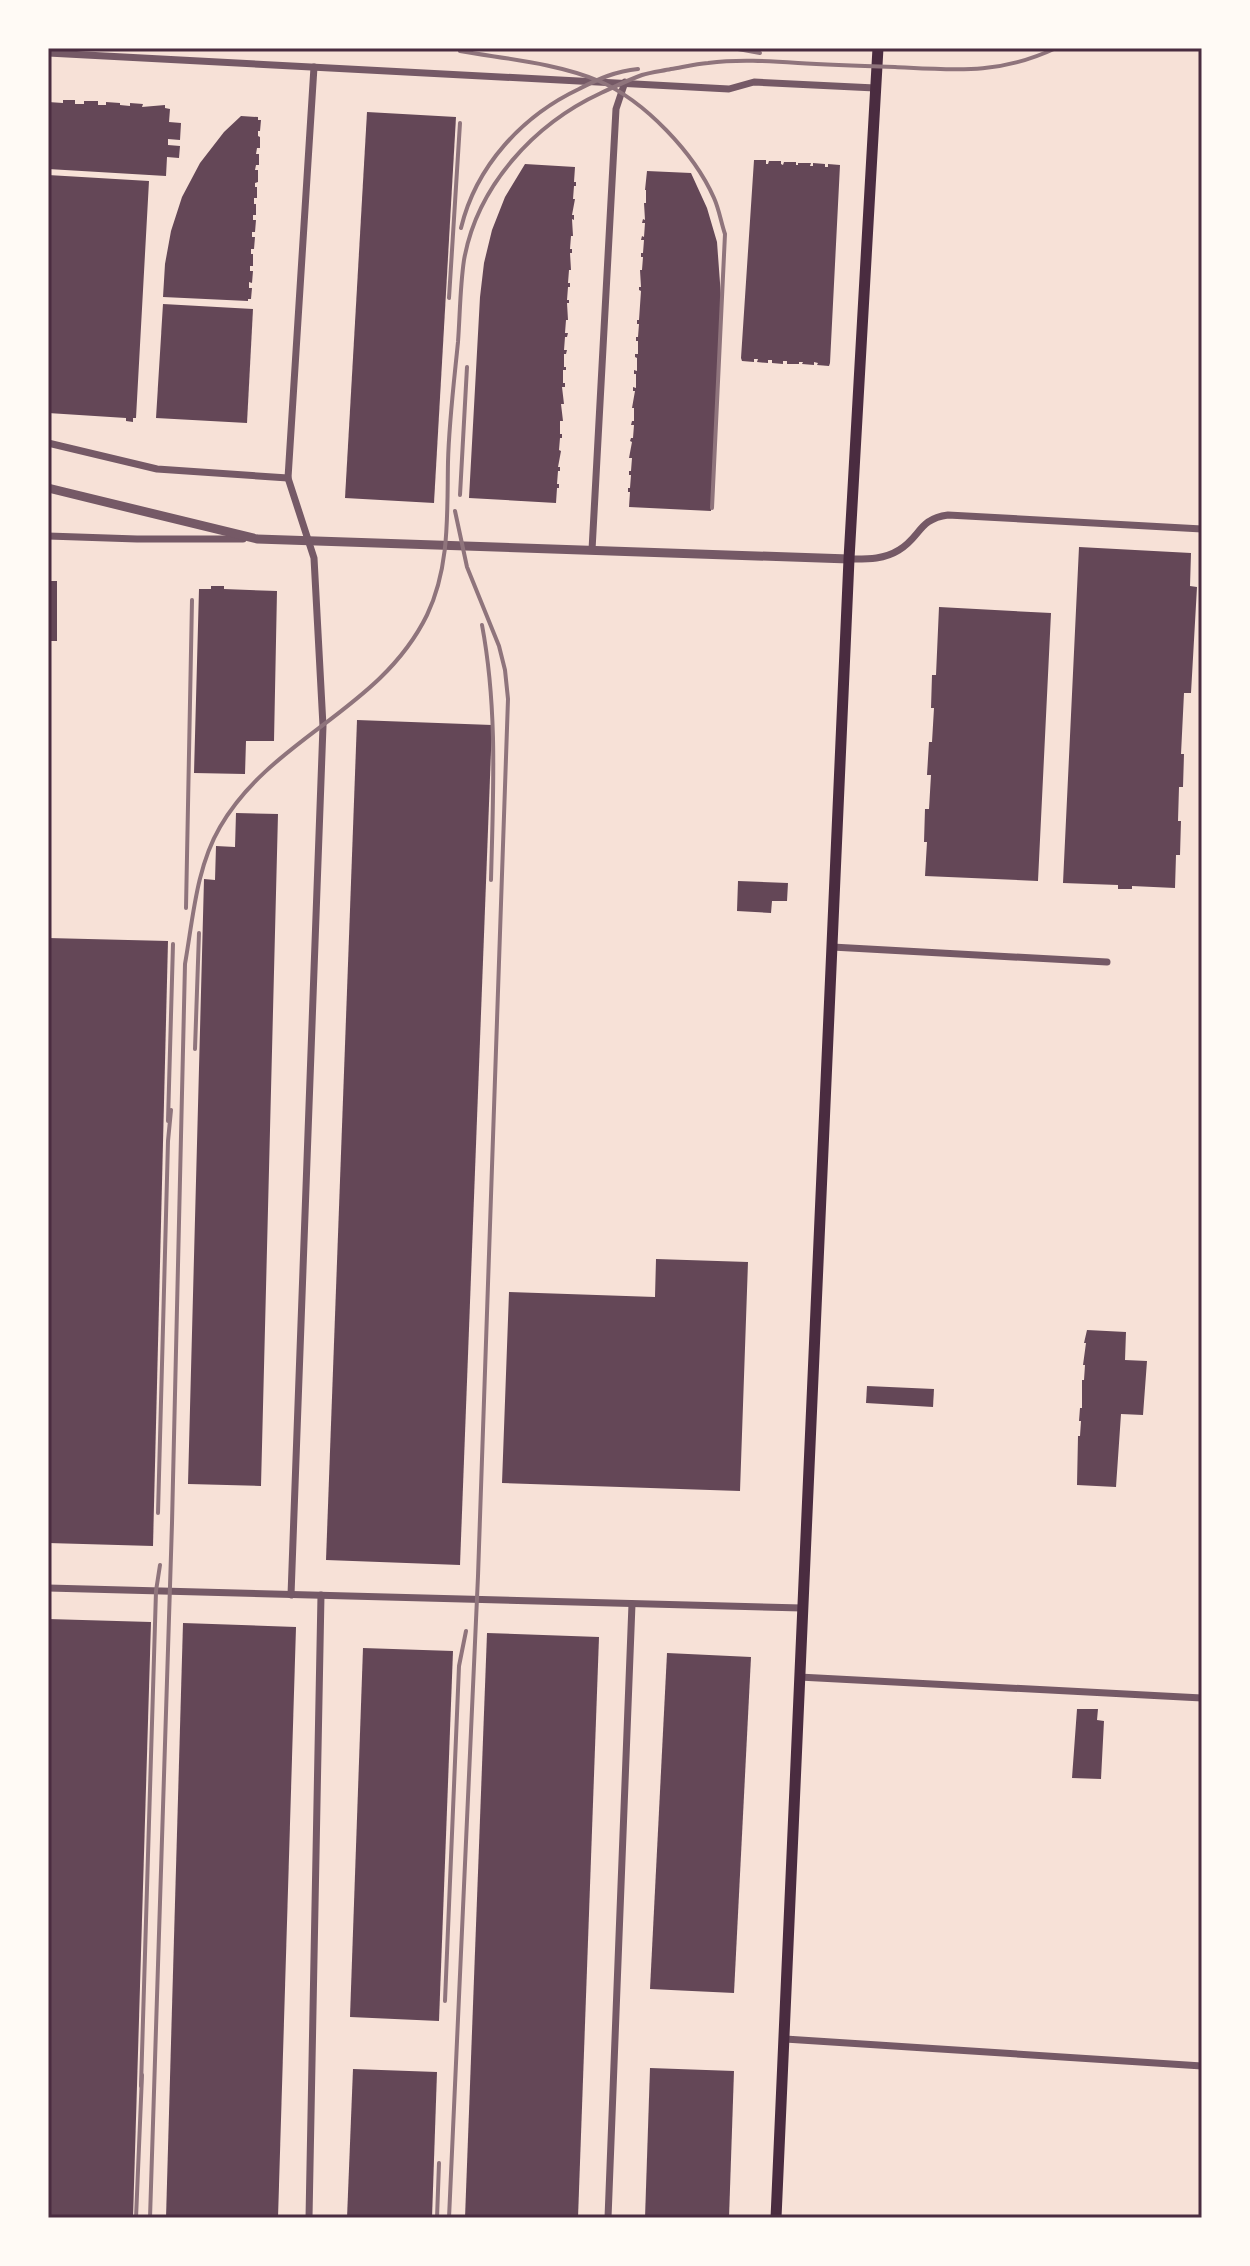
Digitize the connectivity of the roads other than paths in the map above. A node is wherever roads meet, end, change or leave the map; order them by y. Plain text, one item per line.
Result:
1 (878, 48) edge
2 (48, 53) edge
3 (314, 67) junction
4 (625, 82) junction
5 (875, 88) junction
6 (48, 443) edge
7 (288, 478) junction
8 (48, 488) edge
9 (1202, 529) edge
10 (48, 536) edge
11 (257, 539) junction
12 (308, 540) junction
13 (592, 550) junction
14 (849, 559) junction
15 (832, 947) junction
16 (1107, 962) dead end
17 (48, 1588) edge
18 (291, 1595) junction
19 (321, 1595) junction
20 (632, 1604) junction
21 (802, 1608) junction
22 (799, 1677) junction
23 (1202, 1698) edge
24 (785, 2039) junction
25 (1202, 2066) edge
26 (309, 2218) edge
27 (608, 2218) edge
28 (776, 2218) edge

1 - 5 main road
2 - 3 street
3 - 4 street
3 - 7 street
4 - 5 street
4 - 13 street
5 - 14 main road
6 - 7 street
7 - 12 street
8 - 11 street
9 - 14 street
10 - 11 street
11 - 12 street
12 - 13 street
12 - 18 street
13 - 14 street
14 - 15 main road
15 - 16 street
15 - 21 main road
17 - 18 street
18 - 19 street
19 - 20 street
19 - 26 street
20 - 21 street
20 - 27 street
21 - 22 main road
22 - 23 street
22 - 24 main road
24 - 25 street
24 - 28 main road

